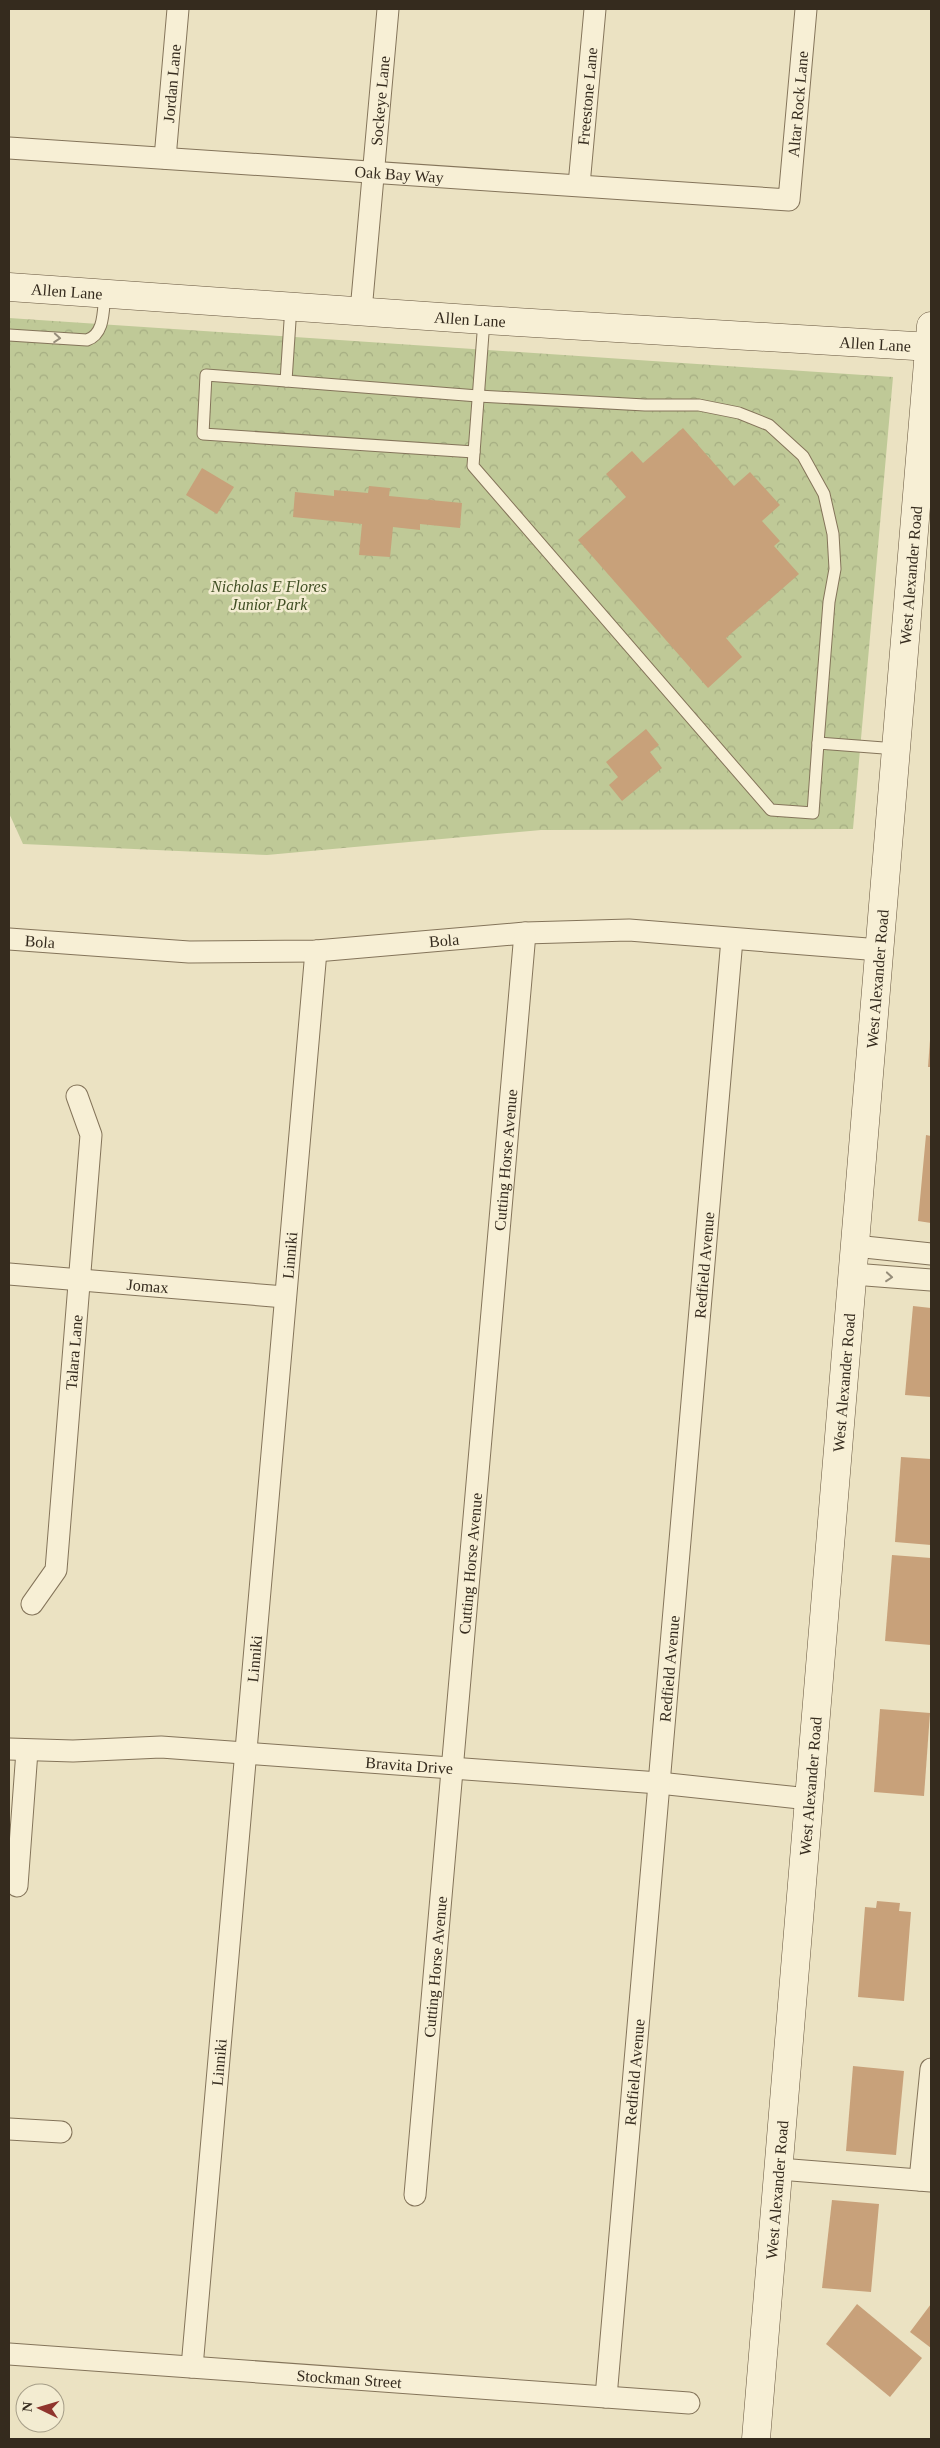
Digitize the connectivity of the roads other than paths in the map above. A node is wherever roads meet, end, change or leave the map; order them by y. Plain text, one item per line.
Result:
1 (178, 9) edge
2 (388, 9) edge
3 (594, 9) edge
4 (806, 9) edge
5 (9, 148) edge
6 (165, 158) junction
7 (374, 172) junction
8 (579, 185) junction
9 (789, 200) joint
10 (9, 287) edge
11 (105, 293) junction
12 (291, 306) junction
13 (361, 311) junction
14 (484, 320) junction
15 (9, 335) edge
16 (931, 340) edge
17 (286, 381) junction
18 (478, 396) junction
19 (474, 452) junction
20 (818, 743) junction
21 (897, 749) junction
22 (525, 933) junction
23 (9, 939) edge
24 (732, 939) junction
25 (880, 950) junction
26 (316, 951) junction
27 (77, 1096) dead end
28 (856, 1246) junction
29 (928, 1267) edge
30 (9, 1274) edge
31 (853, 1274) junction
32 (79, 1279) junction
33 (285, 1297) junction
34 (32, 1604) dead end
35 (18, 1750) edge
36 (246, 1753) junction
37 (452, 1767) junction
38 (659, 1783) junction
39 (809, 1799) junction
40 (17, 1886) dead end
41 (931, 2069) edge
42 (9, 2129) edge
43 (61, 2132) dead end
44 (779, 2169) junction
45 (925, 2181) edge
46 (416, 2196) dead end
47 (9, 2354) edge
48 (192, 2368) junction
49 (606, 2397) junction
50 (689, 2403) dead end
51 (756, 2439) edge

1 - 6 street, Jordan Lane
2 - 7 street, Sockeye Lane
3 - 8 street, Freestone Lane
4 - 9 street, Altar Rock Lane
5 - 6 street, Oak Bay Way
6 - 7 street, Oak Bay Way
7 - 8 street, Oak Bay Way
7 - 13 street, Sockeye Lane
8 - 9 street, Oak Bay Way
10 - 11 main road, Allen Lane
11 - 12 main road, Allen Lane
15 -> 11 lane
12 - 13 main road, Allen Lane
12 - 17 lane
13 - 14 main road, Allen Lane
14 - 16 main road, Allen Lane
14 - 18 lane
16 - 21 main road, West Alexander Road
17 - 18 lane
17 - 19 lane
18 - 19 lane
18 - 20 lane
19 - 20 lane
20 - 21 lane
21 - 25 main road, West Alexander Road
22 - 24 street, Bola
22 - 26 street, Bola
22 - 37 street, Cutting Horse Avenue
23 - 26 street, Bola
24 - 25 street, Bola
24 - 38 street, Redfield Avenue
25 - 28 main road, West Alexander Road
26 - 33 street, Linniki
27 - 32 street, Talara Lane
28 - 29 street
28 - 31 main road, West Alexander Road
31 -> 29 street
30 - 32 street, Jomax
31 - 39 main road, West Alexander Road
32 - 33 street, Jomax
32 - 34 street, Talara Lane
33 - 36 street, Linniki
35 - 36 street, Bravita Drive
35 - 40 street
36 - 37 street, Bravita Drive
36 - 48 street, Linniki
37 - 38 street, Bravita Drive
37 - 46 street, Cutting Horse Avenue
38 - 39 street, Bravita Drive
38 - 49 street, Redfield Avenue
39 - 44 main road, West Alexander Road
41 - 45 street
42 - 43 street
44 - 45 street
44 - 51 main road, West Alexander Road
47 - 48 street, Stockman Street
48 - 49 street, Stockman Street
49 - 50 street, Stockman Street

